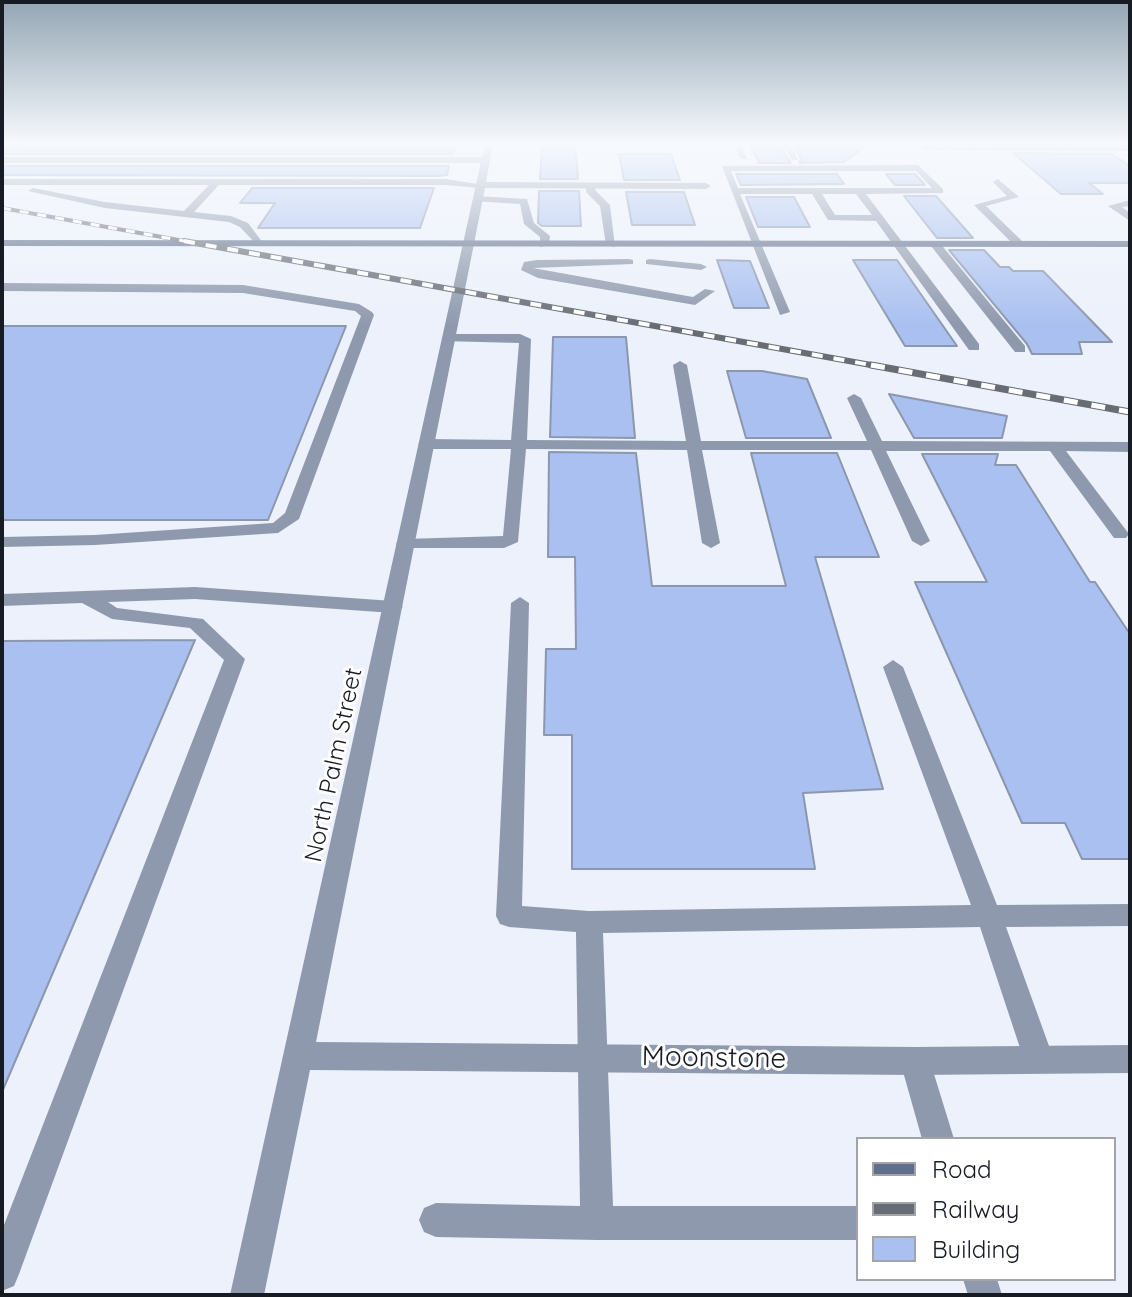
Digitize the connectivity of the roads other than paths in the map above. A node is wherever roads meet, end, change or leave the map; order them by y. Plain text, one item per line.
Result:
1 (119, 205) edge
2 (195, 205) edge
3 (475, 205) edge
4 (525, 205) edge
5 (604, 205) edge
6 (740, 205) edge
7 (824, 205) edge
8 (869, 205) edge
9 (981, 205) edge
10 (1121, 205) edge
11 (184, 216) junction
12 (879, 218) junction
13 (1130, 218) edge
14 (2, 243) edge
15 (258, 243) junction
16 (899, 244) junction
17 (935, 244) junction
18 (1019, 244) junction
19 (1130, 244) edge
20 (466, 245) junction
21 (544, 245) junction
22 (611, 245) junction
23 (757, 245) junction
24 (630, 267) dead end
25 (651, 267) dead end
26 (701, 267) dead end
27 (2, 287) edge
28 (709, 291) dead end
29 (784, 312) dead end
30 (448, 338) junction
31 (974, 347) dead end
32 (1020, 349) dead end
33 (680, 365) dead end
34 (854, 398) dead end
35 (426, 444) junction
36 (519, 445) junction
37 (693, 447) junction
38 (1130, 447) edge
39 (878, 448) junction
40 (1056, 449) junction
41 (1120, 534) dead end
42 (921, 541) dead end
43 (2, 542) edge
44 (711, 543) dead end
45 (405, 544) junction
46 (86, 597) junction
47 (2, 600) edge
48 (520, 603) dead end
49 (393, 607) junction
50 (893, 667) dead end
51 (1130, 915) edge
52 (988, 916) junction
53 (589, 922) junction
54 (297, 1056) junction
55 (591, 1057) junction
56 (1038, 1057) junction
57 (1130, 1059) edge
58 (915, 1061) junction
59 (937, 1137) edge
60 (436, 1220) dead end
61 (597, 1223) junction
62 (856, 1223) edge
63 (2, 1274) edge
64 (247, 1295) edge

1 - 11 street
2 - 11 street
3 - 20 street, North Palm Street
4 - 21 street
5 - 22 street
6 - 23 street
7 - 12 street
8 - 12 street
9 - 18 street
10 - 13 street
11 - 15 street
12 - 16 street
14 - 15 main road
15 - 20 main road
16 - 17 main road
16 - 23 main road
16 - 31 street
17 - 18 main road
17 - 32 street
18 - 19 main road
20 - 21 main road
20 - 30 street, North Palm Street
21 - 22 main road
22 - 23 main road
23 - 29 street
24 - 28 street
25 - 26 street
27 - 43 street
30 - 35 street, North Palm Street
30 - 36 street
33 - 37 street
34 - 39 street
35 - 36 street
35 - 45 street, North Palm Street
36 - 37 street
36 - 45 street
37 - 39 street
37 - 44 street
38 - 40 street
39 - 40 street
39 - 42 street
40 - 41 street
45 - 49 street, North Palm Street
46 - 47 street
46 - 49 street
46 - 63 street
48 - 53 street
49 - 54 street, North Palm Street
50 - 52 street
51 - 52 street
52 - 53 street
52 - 56 street
53 - 55 street
54 - 55 street, Moonstone
54 - 64 street, North Palm Street
55 - 58 street, Moonstone
55 - 61 street
56 - 57 street, Moonstone
56 - 58 street, Moonstone
58 - 59 street
60 - 61 street
61 - 62 street

